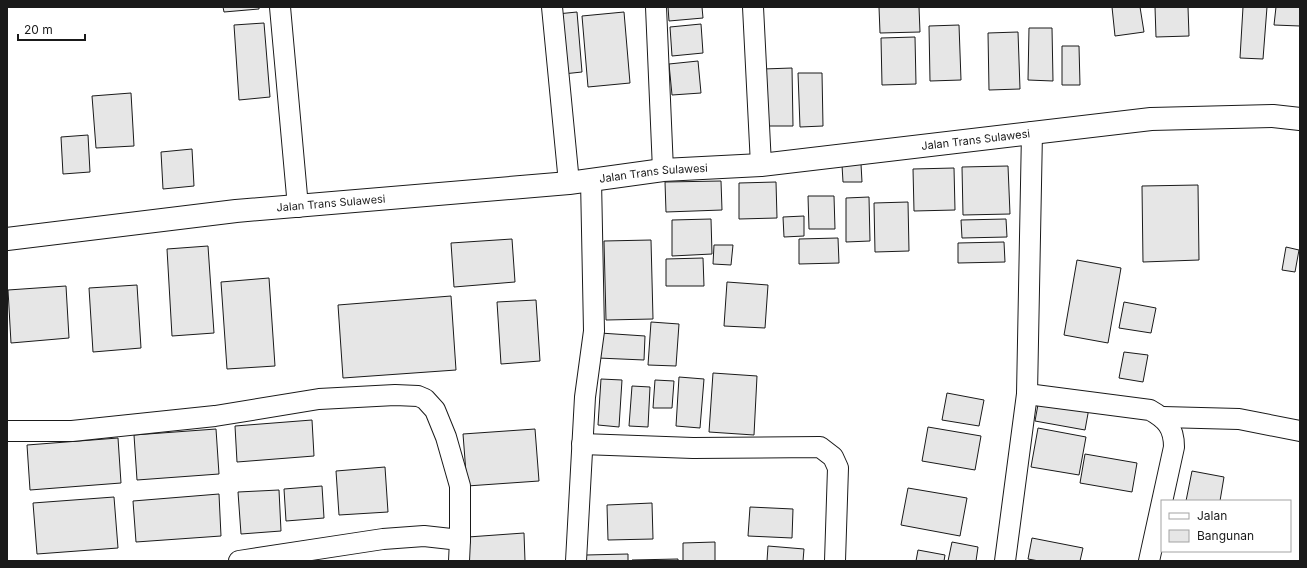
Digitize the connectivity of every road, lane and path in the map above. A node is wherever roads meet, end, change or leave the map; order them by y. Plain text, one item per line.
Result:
1 (280, 7) edge
2 (552, 7) edge
3 (656, 7) edge
4 (752, 7) edge
5 (1300, 119) edge
6 (1032, 132) junction
7 (761, 165) junction
8 (663, 170) junction
9 (591, 180) junction
10 (569, 183) junction
11 (298, 206) junction
12 (7, 239) edge
13 (1027, 394) junction
14 (1163, 417) junction
15 (7, 431) edge
16 (1300, 431) edge
17 (582, 444) junction
18 (1162, 500) edge
19 (1161, 506) edge
20 (460, 540) junction
21 (239, 561) edge
22 (459, 561) edge
23 (576, 561) edge
24 (835, 561) edge
25 (1006, 561) edge
26 (1149, 561) edge

1 - 11 street
2 - 10 street
3 - 8 street
4 - 7 street
5 - 6 highway, Jalan Trans Sulawesi
6 - 7 highway, Jalan Trans Sulawesi
6 - 13 street
7 - 8 highway, Jalan Trans Sulawesi
8 - 9 highway, Jalan Trans Sulawesi
9 - 10 highway, Jalan Trans Sulawesi
9 - 17 street
10 - 11 highway, Jalan Trans Sulawesi
11 - 12 highway, Jalan Trans Sulawesi
13 - 14 street
13 - 25 street
14 - 16 street
14 - 18 street
15 - 20 street
17 - 23 street
17 - 24 street
19 - 26 street
20 - 21 street
20 - 22 street

